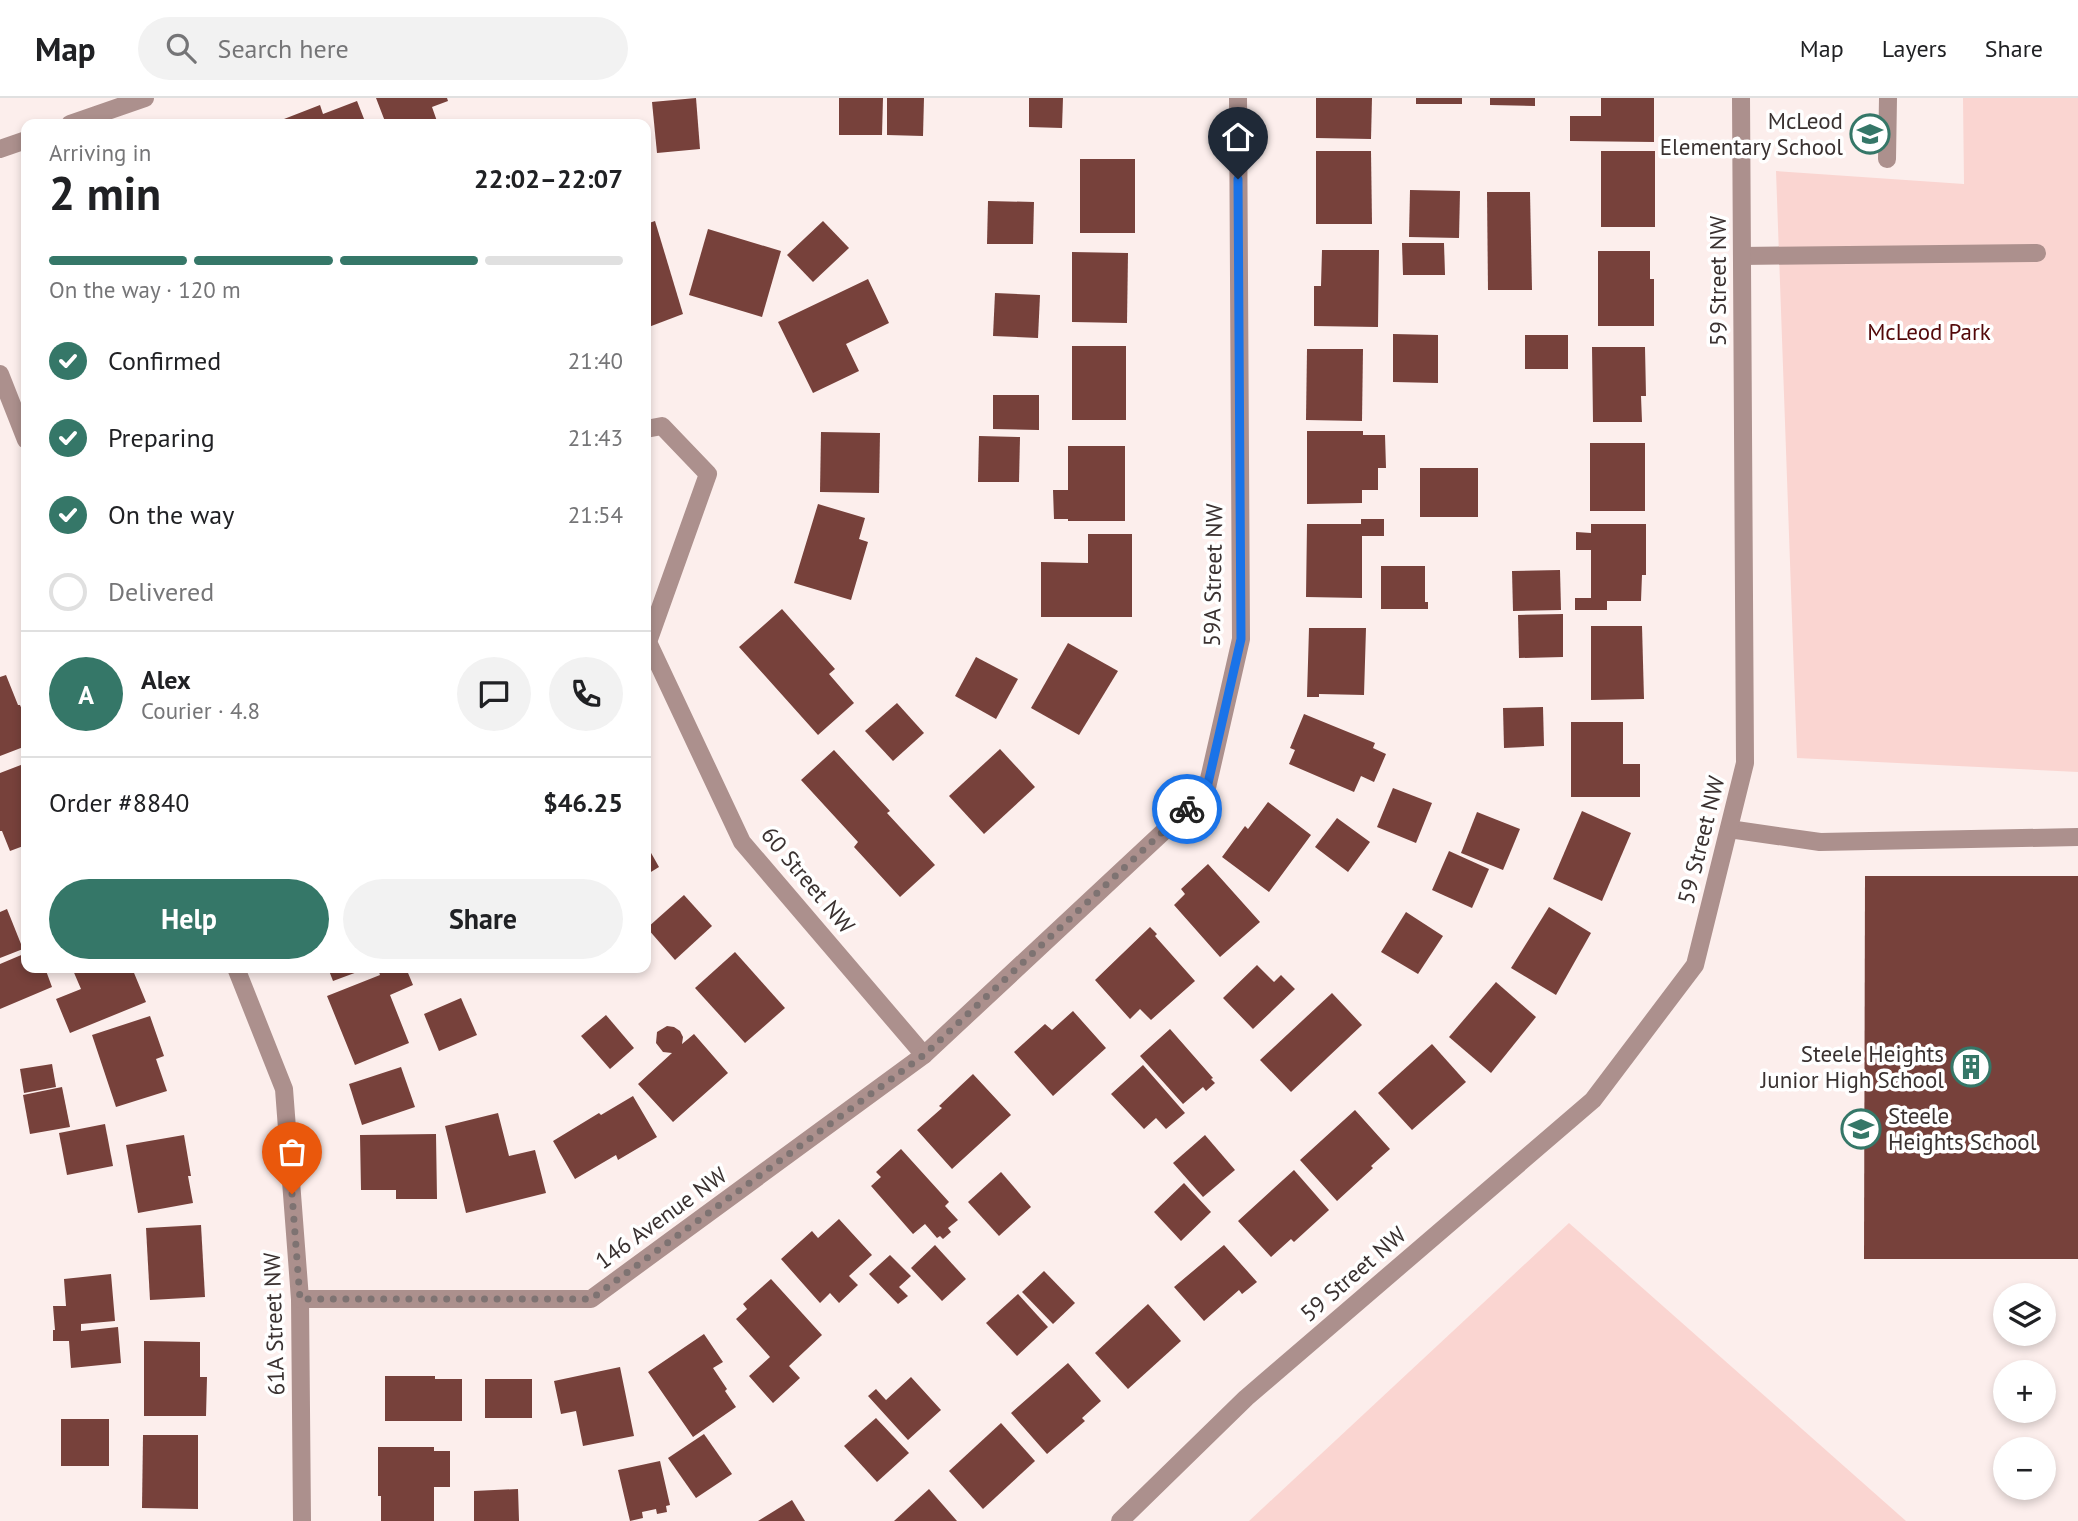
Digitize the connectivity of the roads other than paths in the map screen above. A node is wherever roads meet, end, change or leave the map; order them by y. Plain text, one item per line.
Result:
1 (145, 98) edge
2 (1238, 98) edge
3 (1741, 98) edge
4 (1888, 98) edge
5 (84, 119) edge
6 (21, 142) edge
7 (0, 149) edge
8 (1887, 159) dead end
9 (2037, 253) dead end
10 (1742, 256) junction
11 (0, 374) edge
12 (21, 427) edge
13 (651, 428) edge
14 (651, 626) edge
15 (651, 646) edge
16 (1728, 829) junction
17 (2078, 837) edge
18 (238, 973) edge
19 (986, 995) joint
20 (924, 1055) junction
21 (300, 1299) junction
22 (302, 1521) edge
23 (1120, 1521) edge

1 - 5 street
2 - 19 street, 59A Street NW
3 - 10 street, 59 Street NW
4 - 8 street
6 - 7 street
9 - 10 street
10 - 16 street, 59 Street NW
11 - 12 street
13 - 14 street, 60 Street NW
15 - 20 street, 60 Street NW
16 - 17 street
16 - 23 street, 59 Street NW
18 - 21 street, 61A Street NW
19 - 20 street, 146 Avenue NW
20 - 21 street, 146 Avenue NW
21 - 22 street, 61A Street NW

